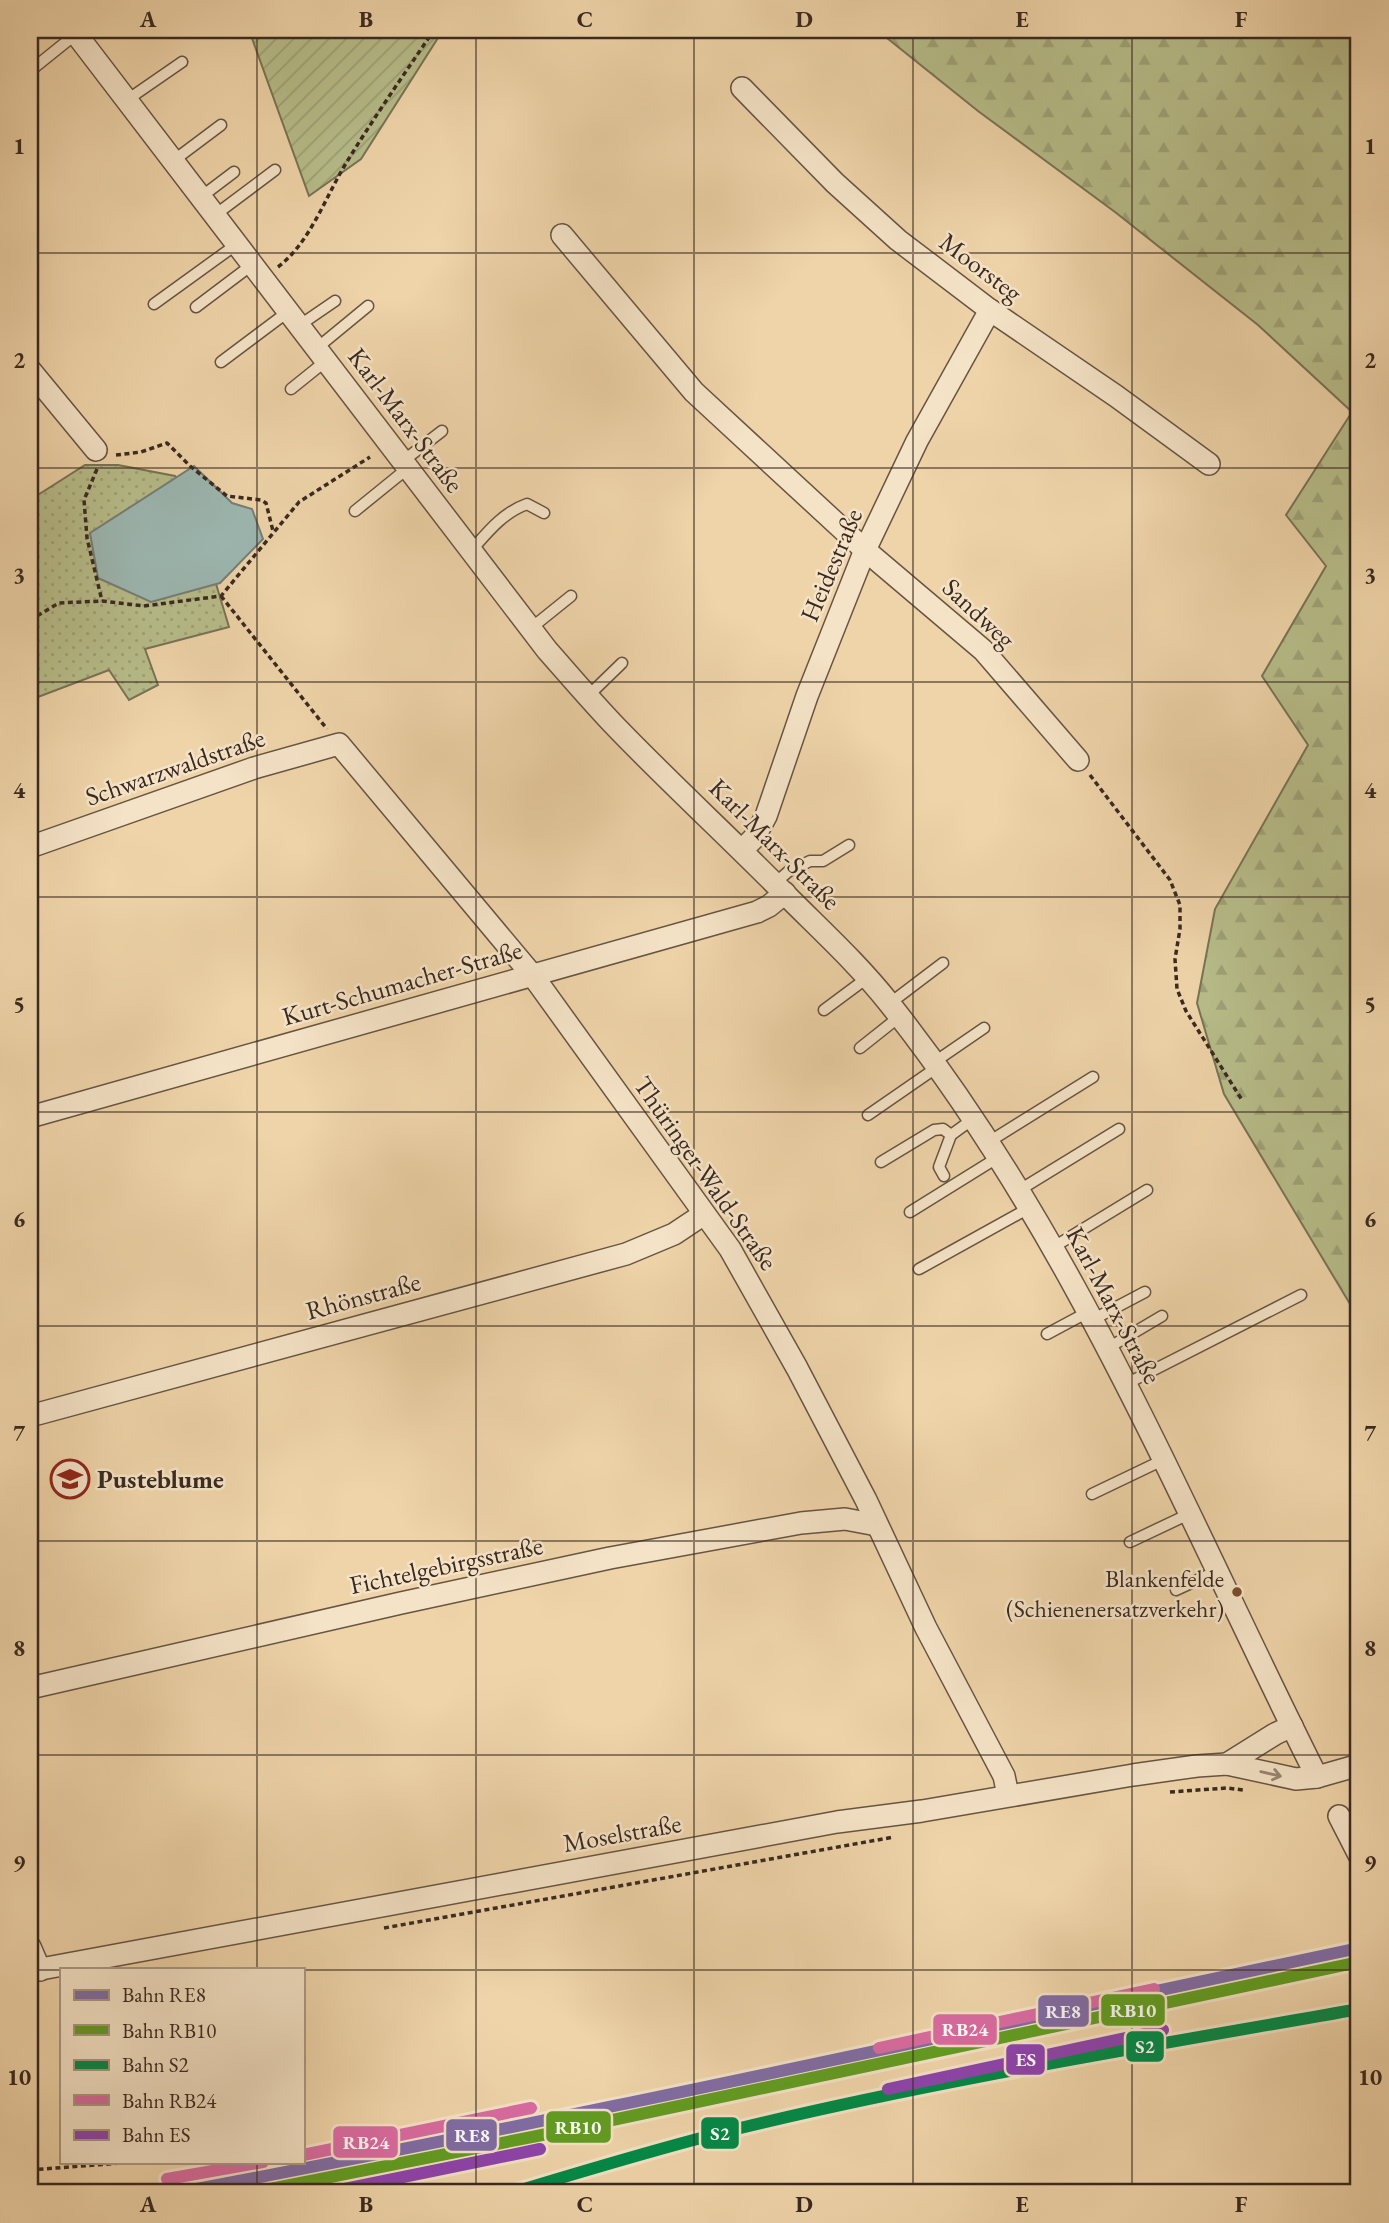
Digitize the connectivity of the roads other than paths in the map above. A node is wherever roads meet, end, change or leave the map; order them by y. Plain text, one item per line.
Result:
1 (74, 32) edge
2 (182, 62) dead end
3 (30, 71) edge
4 (743, 88) dead end
5 (127, 100) junction
6 (221, 125) dead end
7 (173, 161) junction
8 (275, 170) dead end
9 (234, 172) dead end
10 (201, 197) junction
11 (215, 215) junction
12 (562, 235) dead end
13 (237, 244) junction
14 (253, 264) junction
15 (335, 301) dead end
16 (154, 304) dead end
17 (368, 306) dead end
18 (196, 307) dead end
19 (990, 310) junction
20 (294, 318) junction
21 (322, 354) junction
22 (221, 362) dead end
23 (30, 370) edge
24 (291, 388) dead end
25 (442, 431) dead end
26 (99, 454) road end
27 (406, 464) junction
28 (1209, 464) dead end
29 (355, 511) dead end
30 (544, 513) dead end
31 (865, 550) junction
32 (470, 552) junction
33 (571, 596) dead end
34 (530, 629) junction
35 (622, 663) dead end
36 (588, 696) junction
37 (339, 744) joint
38 (1078, 760) road end
39 (849, 845) dead end
40 (30, 847) edge
41 (743, 850) junction
42 (780, 888) junction
43 (943, 963) dead end
44 (533, 976) junction
45 (867, 978) junction
46 (824, 1010) dead end
47 (894, 1010) junction
48 (984, 1028) dead end
49 (860, 1048) dead end
50 (935, 1066) junction
51 (1093, 1077) dead end
52 (868, 1115) dead end
53 (30, 1117) edge
54 (972, 1119) junction
55 (1118, 1129) dead end
56 (951, 1135) junction
57 (992, 1150) junction
58 (881, 1162) dead end
59 (944, 1176) dead end
60 (1147, 1190) dead end
61 (1024, 1200) junction
62 (910, 1212) dead end
63 (704, 1214) junction
64 (1052, 1248) junction
65 (919, 1269) dead end
66 (1145, 1292) dead end
67 (1301, 1295) dead end
68 (1090, 1316) junction
69 (1163, 1316) dead end
70 (1047, 1334) dead end
71 (1108, 1348) junction
72 (1126, 1384) junction
73 (30, 1416) edge
74 (1163, 1461) junction
75 (1092, 1494) dead end
76 (1189, 1514) junction
77 (877, 1525) junction
78 (1130, 1542) dead end
79 (1217, 1571) junction
80 (1176, 1590) dead end
81 (30, 1688) edge
82 (1292, 1726) junction
83 (1227, 1764) junction
84 (1359, 1765) edge
85 (1317, 1777) junction
86 (1008, 1795) junction
87 (1339, 1816) dead end
88 (1359, 1855) edge
89 (30, 1947) edge
90 (35, 1970) edge

1 - 3 lane
1 - 5 street, Karl-Marx-Straße
2 - 5 lane
4 - 19 street, Moorsteg
5 - 7 street, Karl-Marx-Straße
6 - 7 lane
7 - 10 street, Karl-Marx-Straße
8 - 11 lane
9 - 10 lane
10 - 11 street, Karl-Marx-Straße
11 - 13 street, Karl-Marx-Straße
12 - 31 street, Sandweg
13 - 14 street, Karl-Marx-Straße
13 - 16 lane
14 - 18 lane
14 - 20 street, Karl-Marx-Straße
15 - 20 lane
17 - 21 lane
19 - 28 street, Moorsteg
19 - 31 street, Heidestraße
20 - 21 street, Karl-Marx-Straße
20 - 22 lane
21 - 24 lane
21 - 27 street, Karl-Marx-Straße
23 - 26 street
25 - 27 lane
27 - 29 lane
27 - 32 street, Karl-Marx-Straße
30 - 32 lane
31 - 38 street, Sandweg
31 - 41 street, Heidestraße
32 - 34 street, Karl-Marx-Straße
33 - 34 lane
34 - 36 street, Karl-Marx-Straße
35 - 36 lane
36 - 41 street, Karl-Marx-Straße
37 - 40 street, Schwarzwaldstraße
37 - 44 street, Thüringer-Wald-Straße
39 - 42 lane
41 - 42 street, Karl-Marx-Straße
42 - 44 street, Kurt-Schumacher-Straße
42 - 45 street, Karl-Marx-Straße
43 - 47 lane
44 - 53 street, Kurt-Schumacher-Straße
44 - 63 street, Thüringer-Wald-Straße
45 - 46 lane
45 - 47 street, Karl-Marx-Straße
47 - 49 lane
47 - 50 street, Karl-Marx-Straße
48 - 50 lane
50 - 52 lane
50 - 54 street, Karl-Marx-Straße
51 - 57 lane
54 - 56 lane
54 - 57 street, Karl-Marx-Straße
55 - 61 lane
56 - 58 lane
56 - 59 lane
57 - 61 street, Karl-Marx-Straße
57 - 62 lane
60 - 64 lane
61 - 64 street, Karl-Marx-Straße
61 - 65 lane
63 - 73 street, Rhönstraße
63 - 77 street, Thüringer-Wald-Straße
64 - 68 street, Karl-Marx-Straße
66 - 68 lane
67 - 72 lane
68 - 70 lane
68 - 71 street, Karl-Marx-Straße
69 - 71 lane
71 - 72 street, Karl-Marx-Straße
72 - 74 street, Karl-Marx-Straße
74 - 75 lane
74 - 76 street, Karl-Marx-Straße
76 - 78 lane
76 - 79 street, Karl-Marx-Straße
77 - 81 street, Fichtelgebirgsstraße
77 - 86 street, Thüringer-Wald-Straße
79 - 80 lane
79 - 82 street, Karl-Marx-Straße
82 - 83 street, Moselstraße
82 - 85 street, Karl-Marx-Straße
83 -> 85 street, Moselstraße
83 - 86 street, Moselstraße
84 - 85 street, Moselstraße
86 - 90 street, Moselstraße
87 - 88 street
89 - 90 street

